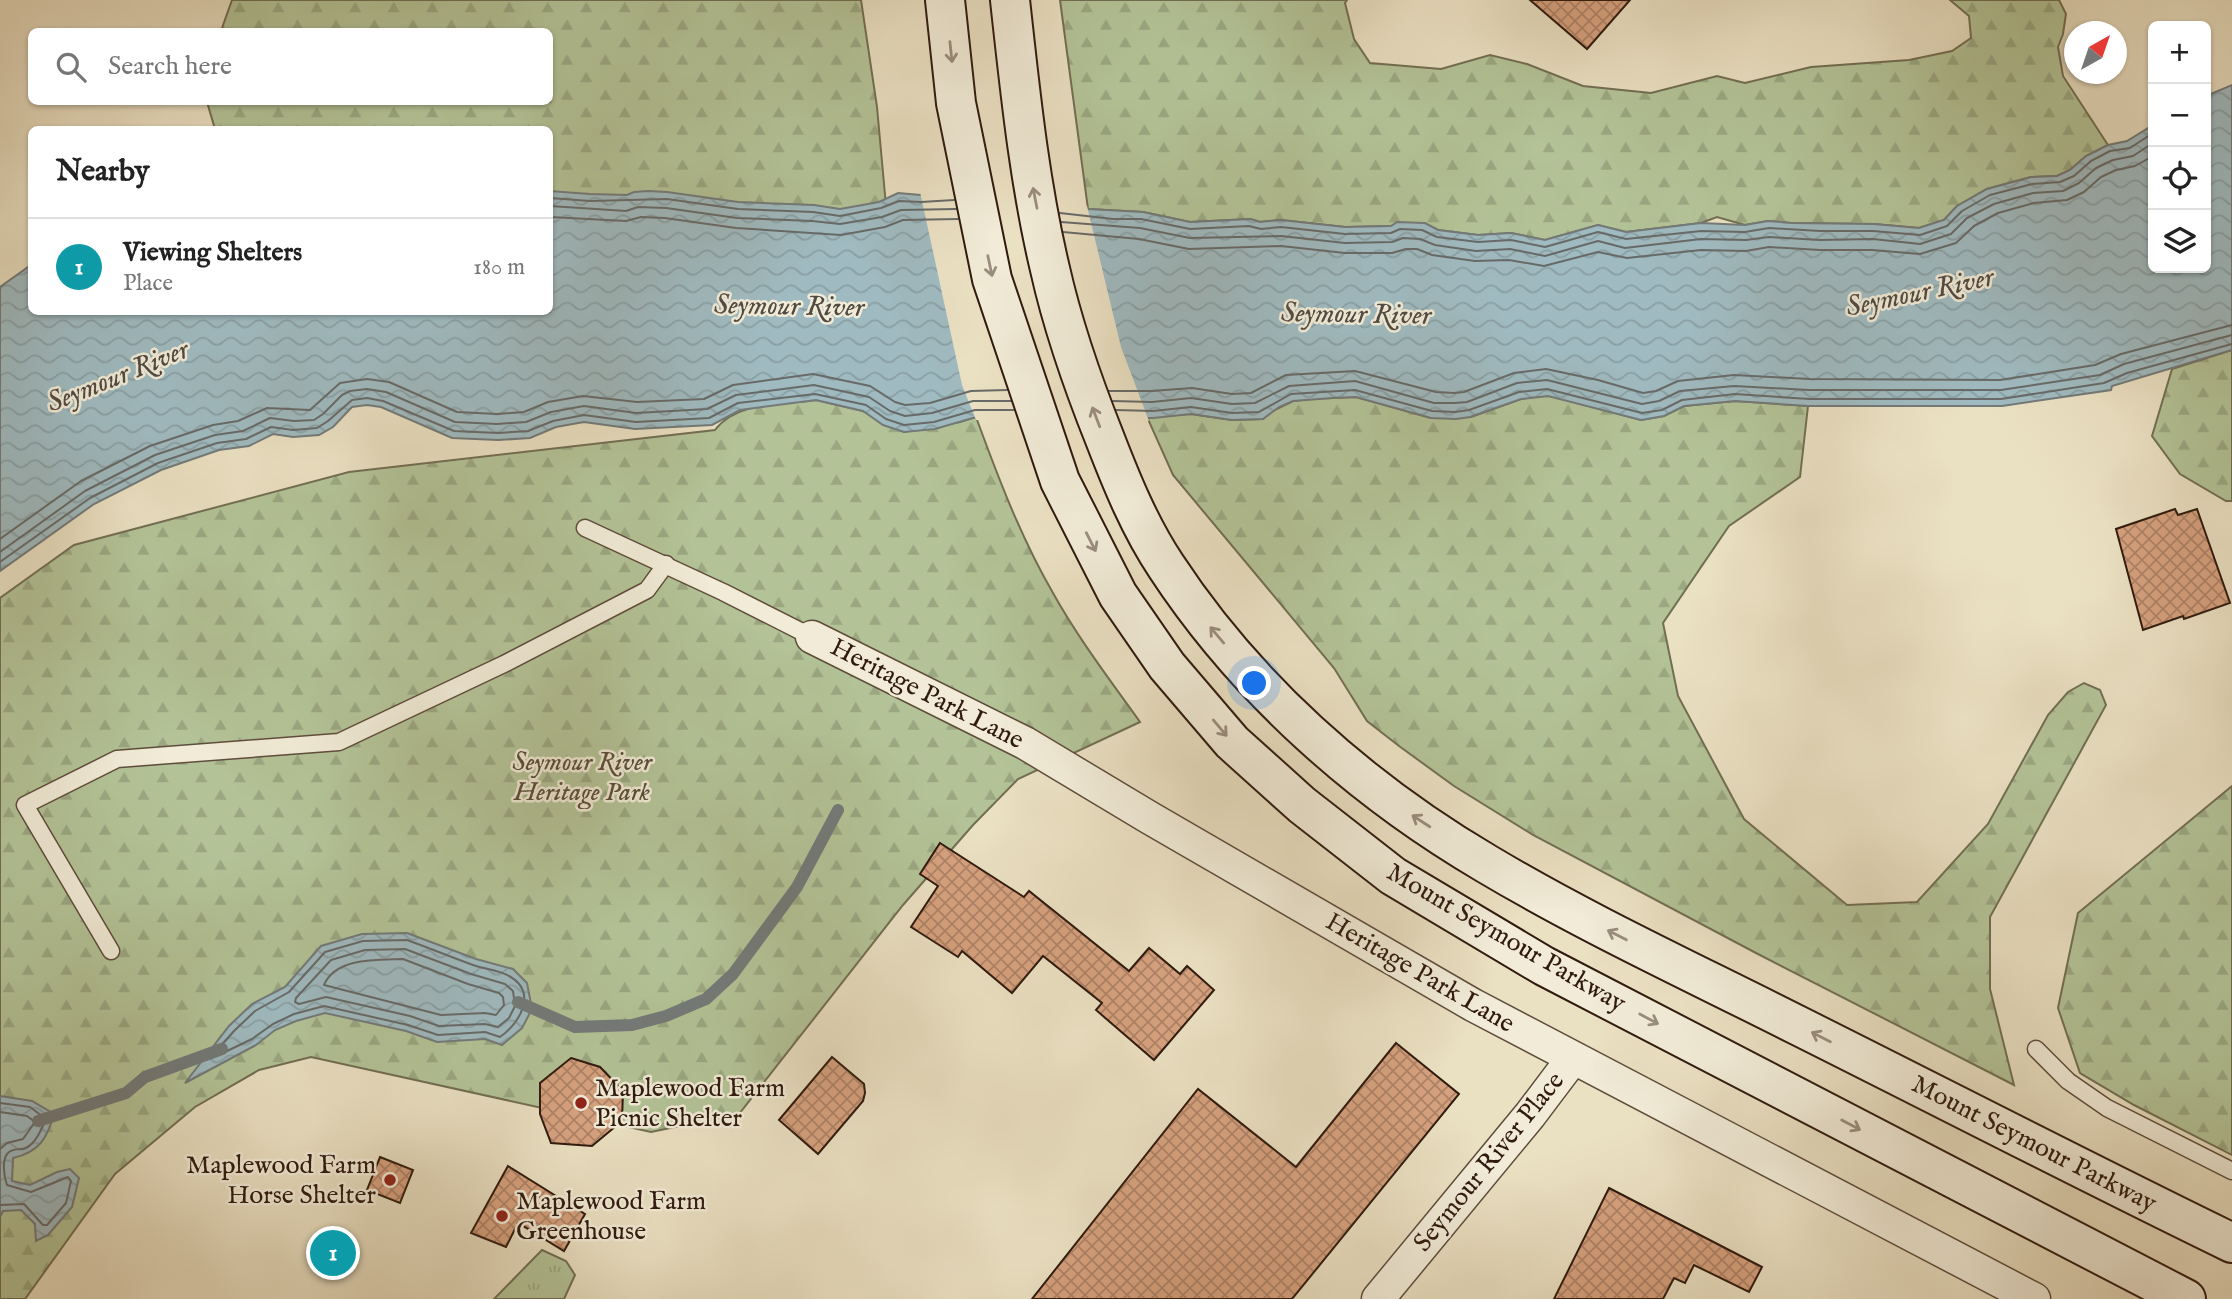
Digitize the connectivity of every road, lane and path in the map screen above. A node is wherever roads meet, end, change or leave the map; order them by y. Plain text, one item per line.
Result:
1 (945, 0) edge
2 (1010, 0) edge
3 (585, 528) dead end
4 (666, 564) junction
5 (812, 637) joint
6 (111, 951) dead end
7 (2036, 1049) dead end
8 (1573, 1058) junction
9 (2232, 1171) edge
10 (2232, 1243) edge
11 (1378, 1299) edge
12 (2034, 1299) edge
13 (2186, 1299) edge

1 -> 13 main road, Mount Seymour Parkway
10 -> 2 main road, Mount Seymour Parkway
3 - 4 lane
4 - 5 lane
4 - 6 lane
5 - 8 street, Heritage Park Lane
7 - 9 lane
8 - 11 street, Seymour River Place
8 - 12 street, Heritage Park Lane

